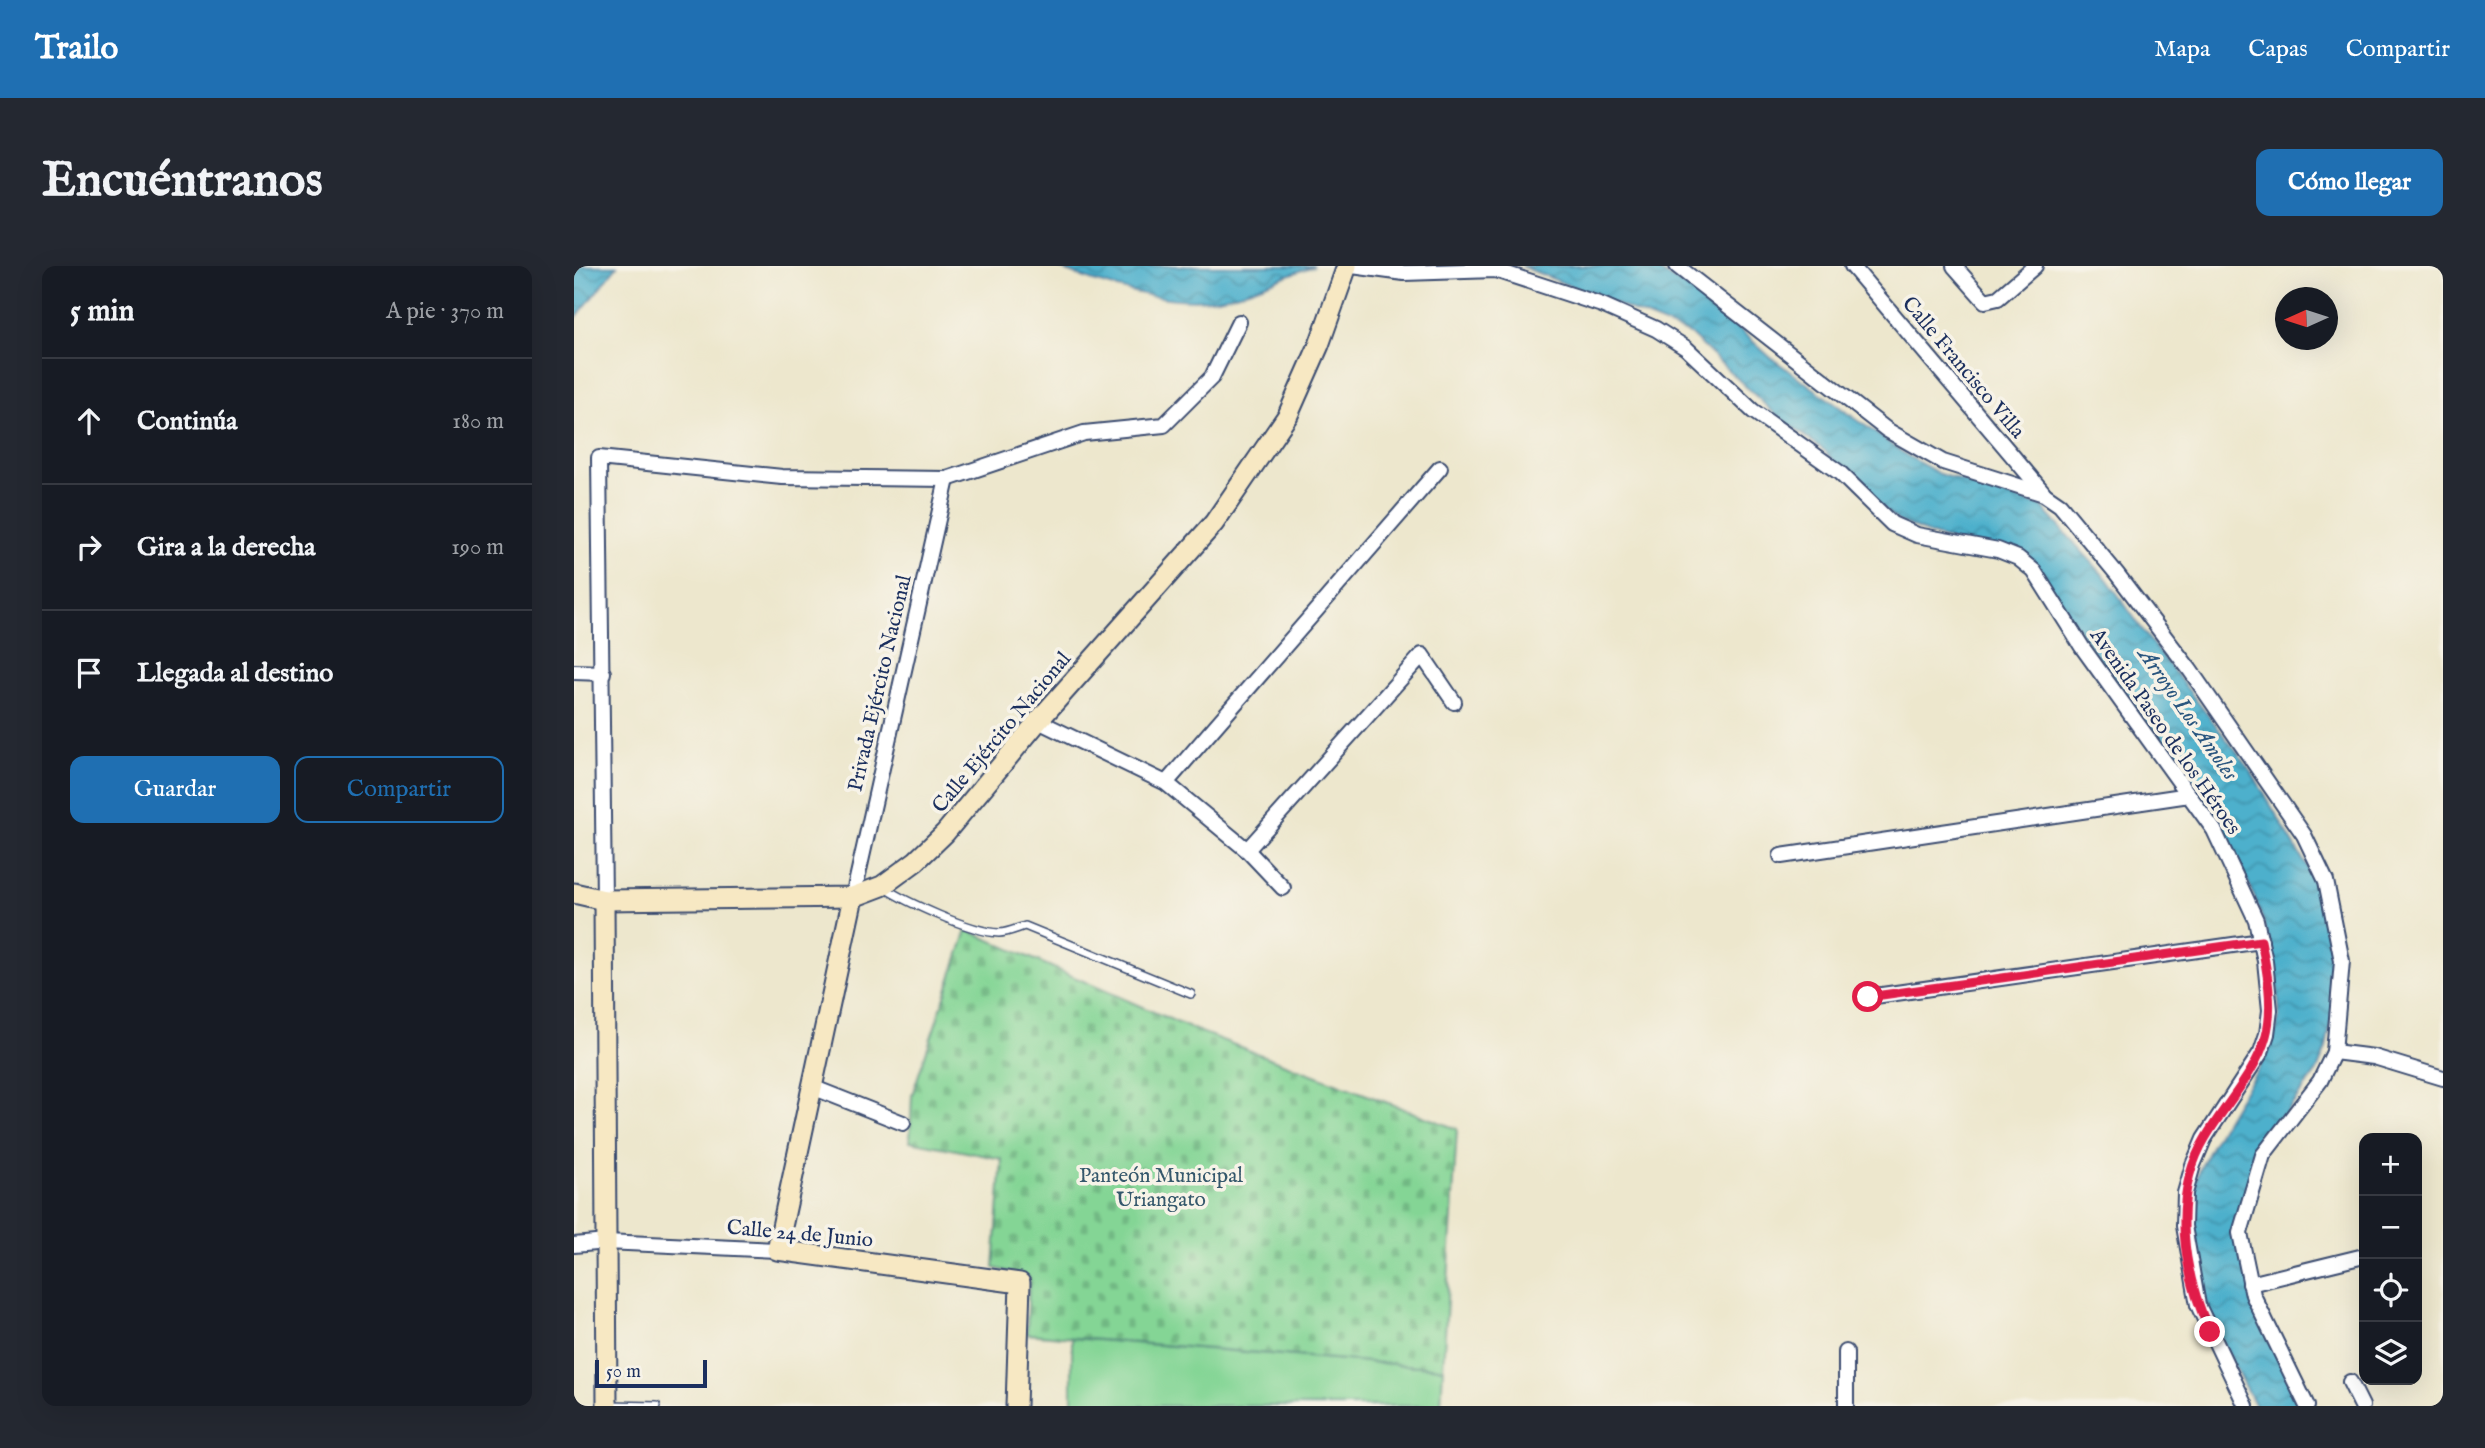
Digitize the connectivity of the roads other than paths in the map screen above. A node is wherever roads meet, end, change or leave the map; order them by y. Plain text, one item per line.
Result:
1 (1350, 266) edge
2 (1677, 266) edge
3 (1852, 266) edge
4 (1954, 266) edge
5 (2035, 266) edge
6 (1239, 322) dead end
7 (1440, 468) dead end
8 (947, 479) junction
9 (2044, 494) junction
10 (574, 672) edge
11 (603, 673) junction
12 (1454, 702) dead end
13 (1038, 721) junction
14 (1166, 783) junction
15 (2189, 795) junction
16 (1247, 850) junction
17 (1781, 856) dead end
18 (882, 886) junction
19 (1283, 888) dead end
20 (574, 893) edge
21 (853, 897) junction
22 (604, 900) junction
23 (2261, 941) junction
24 (1191, 994) dead end
25 (1868, 997) dead end
26 (2334, 1052) junction
27 (2443, 1078) edge
28 (812, 1087) junction
29 (903, 1123) dead end
30 (606, 1242) junction
31 (574, 1245) edge
32 (778, 1250) junction
33 (2359, 1257) edge
34 (2250, 1284) junction
35 (1846, 1352) dead end
36 (2350, 1382) dead end
37 (607, 1405) edge
38 (657, 1406) edge
39 (1016, 1406) edge
40 (1846, 1406) edge
41 (2246, 1406) edge
42 (2307, 1406) edge
43 (2362, 1406) edge

1 - 13 street, Calle Ejército Nacional
1 - 15 street, Avenida Paseo de los Héroes
2 - 9 street
3 - 9 street, Calle Francisco Villa
4 - 5 street
6 - 8 street
7 - 14 street
8 - 11 street
8 - 21 street, Privada Ejército Nacional
9 - 26 street
10 - 11 street
11 - 22 street
12 - 16 street
13 - 14 street
13 - 18 street, Calle Ejército Nacional
14 - 16 street
15 - 17 street
15 - 23 street, Avenida Paseo de los Héroes
16 - 19 street
18 - 21 street, Calle Ejército Nacional
18 - 24 lane
20 - 22 street
21 - 22 street
21 - 28 street
22 - 30 street
23 - 25 street
23 - 41 street, Avenida Paseo de los Héroes
26 - 27 street
26 - 34 street
28 - 29 street
28 - 32 street
30 - 31 street, Calle 24 de Junio
30 - 32 street, Calle 24 de Junio
30 - 37 street
32 - 39 street, Calle 24 de Junio
33 - 34 street
34 - 42 street
35 - 40 street
36 - 43 street
37 - 38 lane

